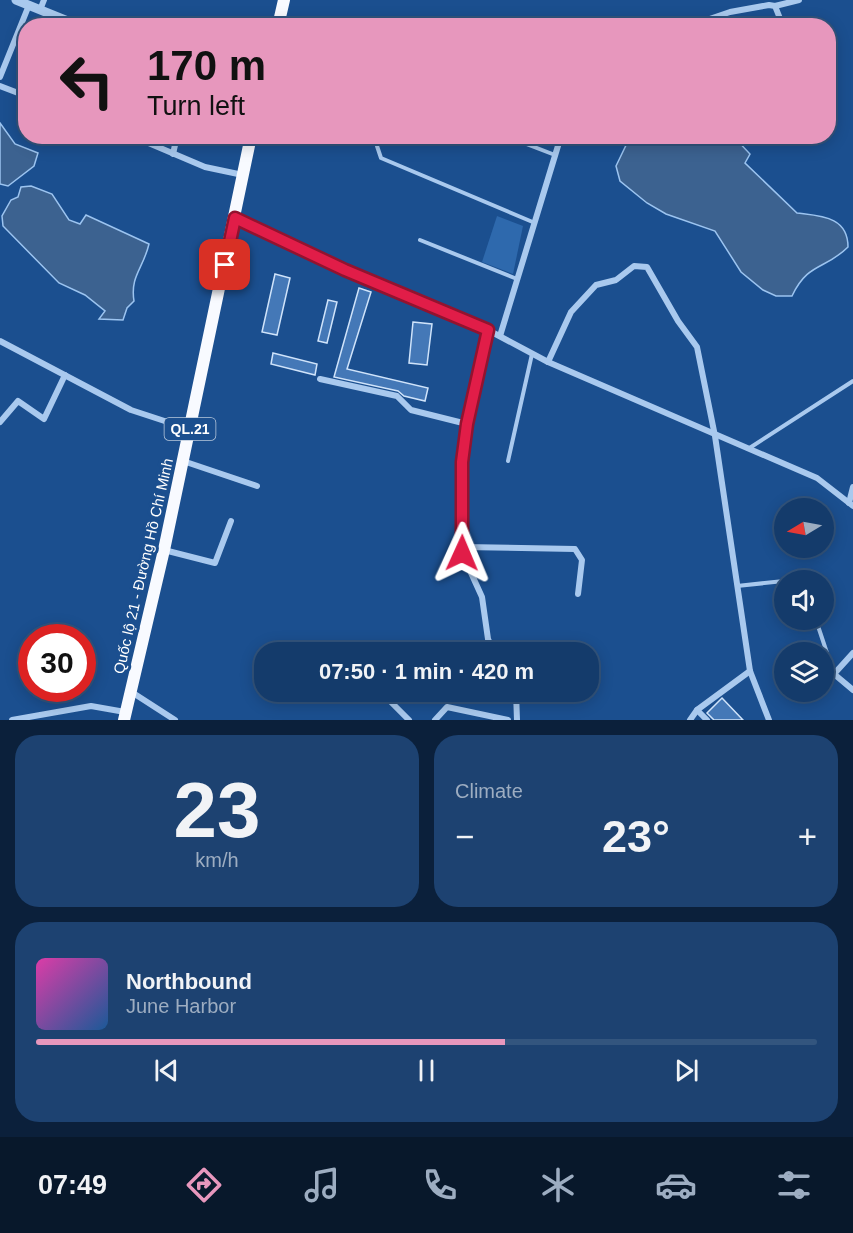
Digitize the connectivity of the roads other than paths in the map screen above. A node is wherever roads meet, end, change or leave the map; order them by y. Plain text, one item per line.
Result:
1 (16, 0) edge
2 (44, 0) edge
3 (284, 0) edge
4 (799, 0) edge
5 (29, 5) junction
6 (775, 6) junction
7 (40, 10) junction
8 (24, 18) edge
9 (60, 18) edge
10 (280, 18) edge
11 (712, 18) edge
12 (780, 18) edge
13 (18, 32) edge
14 (0, 77) edge
15 (0, 86) edge
16 (18, 93) edge
17 (150, 144) edge
18 (175, 144) edge
19 (249, 144) edge
20 (378, 144) edge
21 (527, 144) edge
22 (558, 144) edge
23 (173, 154) junction
24 (555, 155) junction
25 (243, 175) junction
26 (235, 218) junction
27 (535, 223) junction
28 (420, 240) dead end
29 (517, 279) junction
30 (488, 330) junction
31 (500, 336) junction
32 (0, 341) edge
33 (532, 353) junction
34 (548, 362) junction
35 (65, 375) junction
36 (320, 379) dead end
37 (853, 381) edge
38 (0, 422) edge
39 (467, 424) junction
40 (190, 429) junction
41 (715, 436) junction
42 (747, 449) junction
43 (183, 461) junction
44 (508, 461) dead end
45 (257, 486) dead end
46 (853, 487) edge
47 (851, 504) edge
48 (231, 521) dead end
49 (463, 547) junction
50 (164, 550) junction
51 (774, 582) edge
52 (737, 586) junction
53 (578, 594) dead end
54 (489, 642) edge
55 (853, 653) edge
56 (750, 671) junction
57 (834, 674) joint
58 (853, 690) edge
59 (130, 691) junction
60 (391, 702) dead end
61 (516, 702) edge
62 (697, 710) junction
63 (125, 716) edge
64 (12, 720) edge
65 (175, 720) edge
66 (409, 720) edge
67 (435, 720) edge
68 (508, 720) edge
69 (517, 720) edge
70 (690, 720) edge
71 (707, 720) edge
72 (769, 720) edge

1 - 5 street
2 - 7 street
3 - 10 highway
4 - 6 street
5 - 7 street
5 - 8 street
6 - 11 street
6 - 12 street
7 - 9 street
13 - 14 street
15 - 16 street
17 - 23 street
18 - 23 street
19 - 25 highway, Quốc lộ 21 - Đường Hồ Chí Minh / QL.21
20 - 27 lane
21 - 24 lane
22 - 24 street
23 - 25 street
24 - 27 street
25 - 26 highway, Quốc lộ 21 - Đường Hồ Chí Minh / QL.21
26 - 30 street
26 - 40 highway, Quốc lộ 21 - Đường Hồ Chí Minh / QL.21
27 - 29 street
28 - 29 lane
29 - 31 street
30 - 31 street
30 - 39 street
31 - 33 street
32 - 35 street
33 - 34 street
33 - 44 lane
34 - 41 street
34 - 41 street
35 - 38 street
35 - 40 street
36 - 39 street
37 - 42 lane
39 - 49 street
40 - 43 highway, Quốc lộ 21 - Đường Hồ Chí Minh / QL.21
41 - 42 street
41 - 52 street
42 - 47 street
43 - 45 street
43 - 50 highway, Quốc lộ 21 - Đường Hồ Chí Minh / QL.21
46 - 47 street
48 - 50 street
49 - 53 street
49 - 54 street
50 - 59 highway, Quốc lộ 21 - Đường Hồ Chí Minh / QL.21
51 - 52 lane
52 - 56 street
55 - 57 street
56 - 62 street
56 - 72 street
57 - 58 street
59 - 63 highway, Quốc lộ 21 - Đường Hồ Chí Minh / QL.21
59 - 65 street
60 - 66 street
61 - 69 street
62 - 70 street
62 - 71 street
63 - 64 street
67 - 68 street

